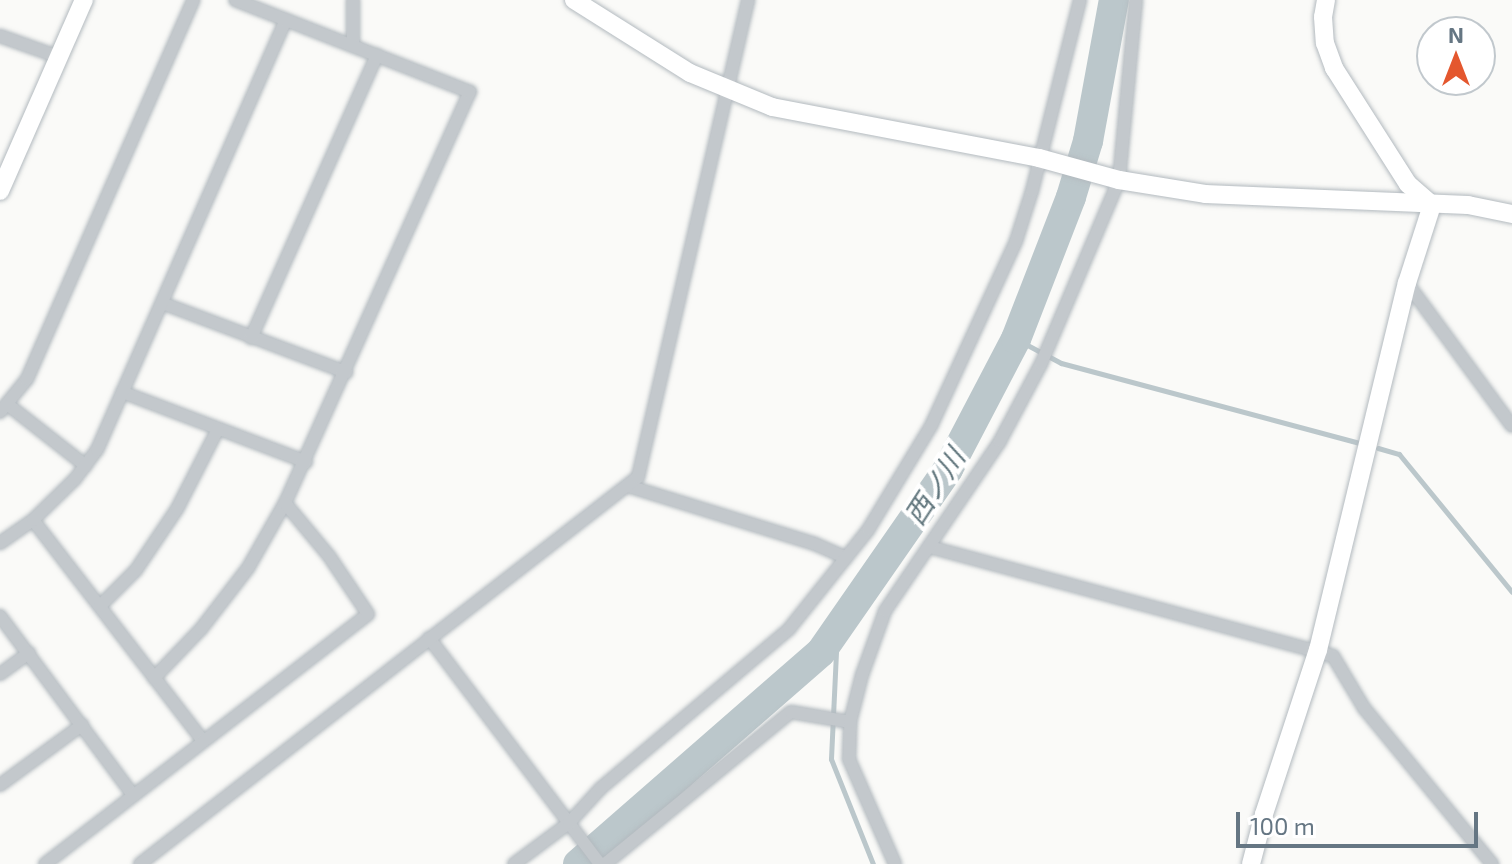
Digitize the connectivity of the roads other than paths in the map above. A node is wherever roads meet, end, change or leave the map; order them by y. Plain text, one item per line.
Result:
1 (84, 0) edge
2 (193, 0) edge
3 (235, 0) edge
4 (353, 0) edge
5 (574, 0) edge
6 (748, 0) edge
7 (1080, 0) edge
8 (1136, 0) edge
9 (1326, 0) edge
10 (286, 20) junction
11 (0, 36) edge
12 (353, 46) junction
13 (377, 55) junction
14 (59, 57) junction
15 (730, 92) junction
16 (1039, 158) junction
17 (1119, 180) junction
18 (0, 191) edge
19 (1432, 205) junction
20 (1512, 214) edge
21 (1407, 283) junction
22 (162, 303) junction
23 (251, 338) junction
24 (346, 372) junction
25 (122, 392) junction
26 (4, 408) edge
27 (1512, 426) edge
28 (218, 429) junction
29 (306, 462) junction
30 (86, 466) junction
31 (628, 486) junction
32 (285, 503) junction
33 (33, 520) junction
34 (0, 543) edge
35 (930, 547) junction
36 (846, 558) junction
37 (100, 606) junction
38 (0, 616) edge
39 (429, 638) junction
40 (1318, 650) junction
41 (29, 653) junction
42 (0, 674) edge
43 (154, 678) junction
44 (846, 721) junction
45 (82, 725) junction
46 (203, 741) junction
47 (0, 785) edge
48 (133, 795) junction
49 (569, 823) junction
50 (45, 864) edge
51 (140, 864) edge
52 (514, 864) edge
53 (601, 864) edge
54 (895, 864) edge
55 (1251, 864) edge
56 (1492, 864) edge

1 - 14 street
2 - 26 street
3 - 10 street
4 - 12 street
5 - 15 street
6 - 15 street
7 - 16 street
8 - 17 street
9 - 19 street
10 - 12 street
10 - 22 street
11 - 14 street
12 - 13 street
13 - 23 street
13 - 24 street
14 - 18 street
15 - 16 street
15 - 31 street
16 - 17 street
16 - 36 street
17 - 19 street
17 - 35 street
19 - 20 street
19 - 21 street
21 - 27 street
21 - 40 street
22 - 23 street
22 - 25 street
23 - 24 street
24 - 29 street
25 - 28 street
25 - 30 street
26 - 30 street
28 - 29 street
28 - 37 street
29 - 32 street
30 - 33 street
31 - 36 street
31 - 39 street
32 - 43 street
32 - 46 street
33 - 34 street
33 - 37 street
35 - 40 street
35 - 44 street
36 - 49 street
37 - 43 street
38 - 41 street
39 - 49 street
39 - 51 street
40 - 55 street
40 - 56 street
41 - 42 street
41 - 45 street
43 - 46 street
44 - 53 street
44 - 54 street
45 - 47 street
45 - 48 street
46 - 48 street
48 - 50 street
49 - 52 street
49 - 53 street

